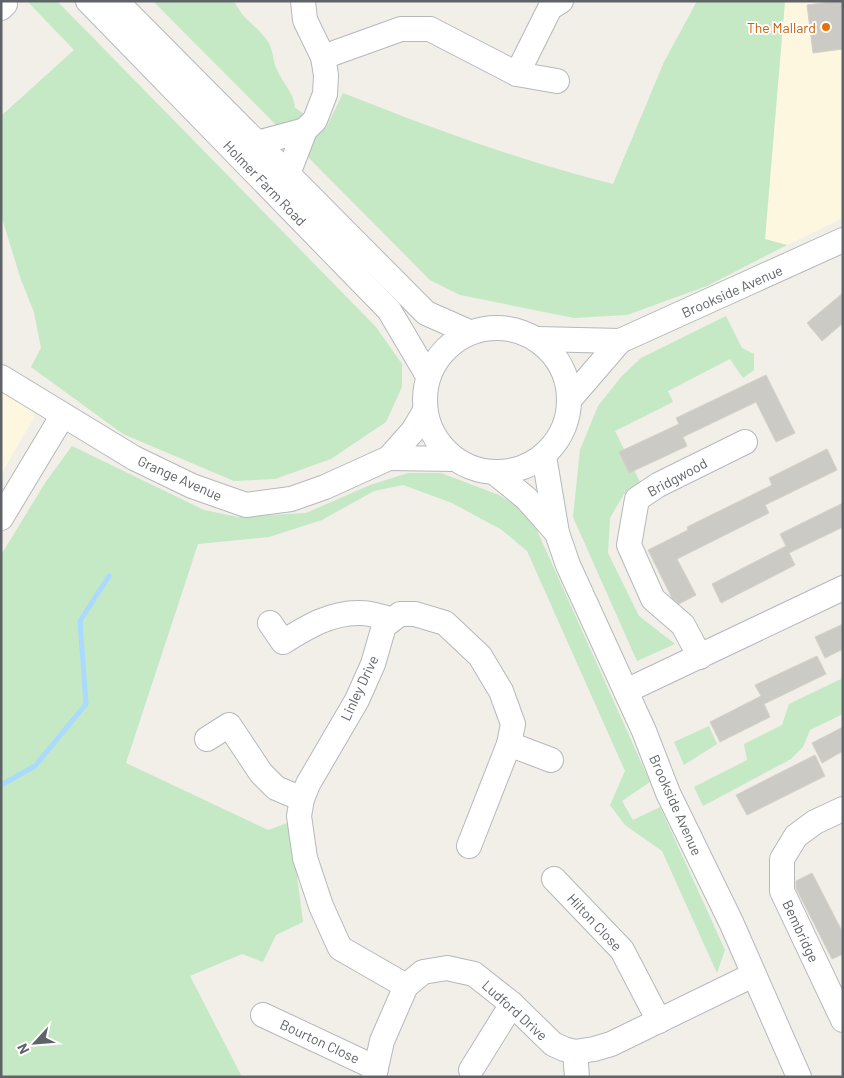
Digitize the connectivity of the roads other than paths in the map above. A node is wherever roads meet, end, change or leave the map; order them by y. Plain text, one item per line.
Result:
1 (88, 1) edge
2 (116, 1) edge
3 (303, 1) edge
4 (561, 1) edge
5 (322, 58) junction
6 (517, 74) junction
7 (557, 81) dead end
8 (305, 130) junction
9 (257, 143) junction
10 (288, 174) junction
11 (843, 240) edge
12 (469, 332) junction
13 (537, 339) junction
14 (620, 341) junction
15 (428, 376) junction
16 (1, 377) edge
17 (570, 399) junction
18 (425, 411) junction
19 (63, 415) junction
20 (745, 442) dead end
21 (544, 456) junction
22 (389, 458) junction
23 (455, 459) junction
24 (495, 473) junction
25 (1, 518) edge
26 (556, 533) junction
27 (843, 588) edge
28 (391, 619) junction
29 (270, 623) dead end
30 (700, 657) junction
31 (626, 691) junction
32 (207, 739) dead end
33 (509, 744) junction
34 (551, 760) dead end
35 (302, 799) junction
36 (843, 809) edge
37 (469, 846) dead end
38 (554, 879) dead end
39 (753, 974) junction
40 (406, 986) junction
41 (512, 1004) junction
42 (263, 1015) dead end
43 (843, 1020) edge
44 (659, 1021) junction
45 (575, 1052) junction
46 (471, 1070) dead end
47 (375, 1072) edge
48 (577, 1077) edge
49 (799, 1077) edge

1 - 15 street, Holmer Farm Road
2 - 9 street, Holmer Farm Road
3 - 5 street
4 - 6 street
5 - 6 street
5 - 8 street
6 - 7 street
8 - 9 street
8 - 10 street
9 - 10 street, Holmer Farm Road
10 - 12 street, Holmer Farm Road
11 - 14 street, Brookside Avenue
12 - 13 street
12 - 15 street
13 - 14 street, Brookside Avenue
13 - 17 street
14 - 17 street, Brookside Avenue
15 - 18 street
16 - 19 street, Grange Avenue
17 - 21 street
18 - 22 street, Grange Avenue
18 - 23 street
19 - 22 street, Grange Avenue
19 - 25 street
20 - 30 street, Bridgwood
21 - 24 street
21 - 26 street, Brookside Avenue
22 - 23 street, Grange Avenue
23 - 24 street
24 - 26 street, Brookside Avenue
26 - 31 street, Brookside Avenue
27 - 30 street
28 - 29 street
28 - 33 street
28 - 35 street, Linley Drive
30 - 31 street
31 - 39 street, Brookside Avenue
32 - 35 street
33 - 34 street
33 - 37 street
35 - 40 street, Linley Drive
36 - 43 street, Bembridge
38 - 44 street, Hilton Close
39 - 44 street
39 - 49 street, Brookside Avenue
40 - 41 street, Ludford Drive
40 - 47 street
41 - 45 street, Ludford Drive
41 - 46 street
42 - 47 street, Bourton Close
44 - 45 street
45 - 48 street

